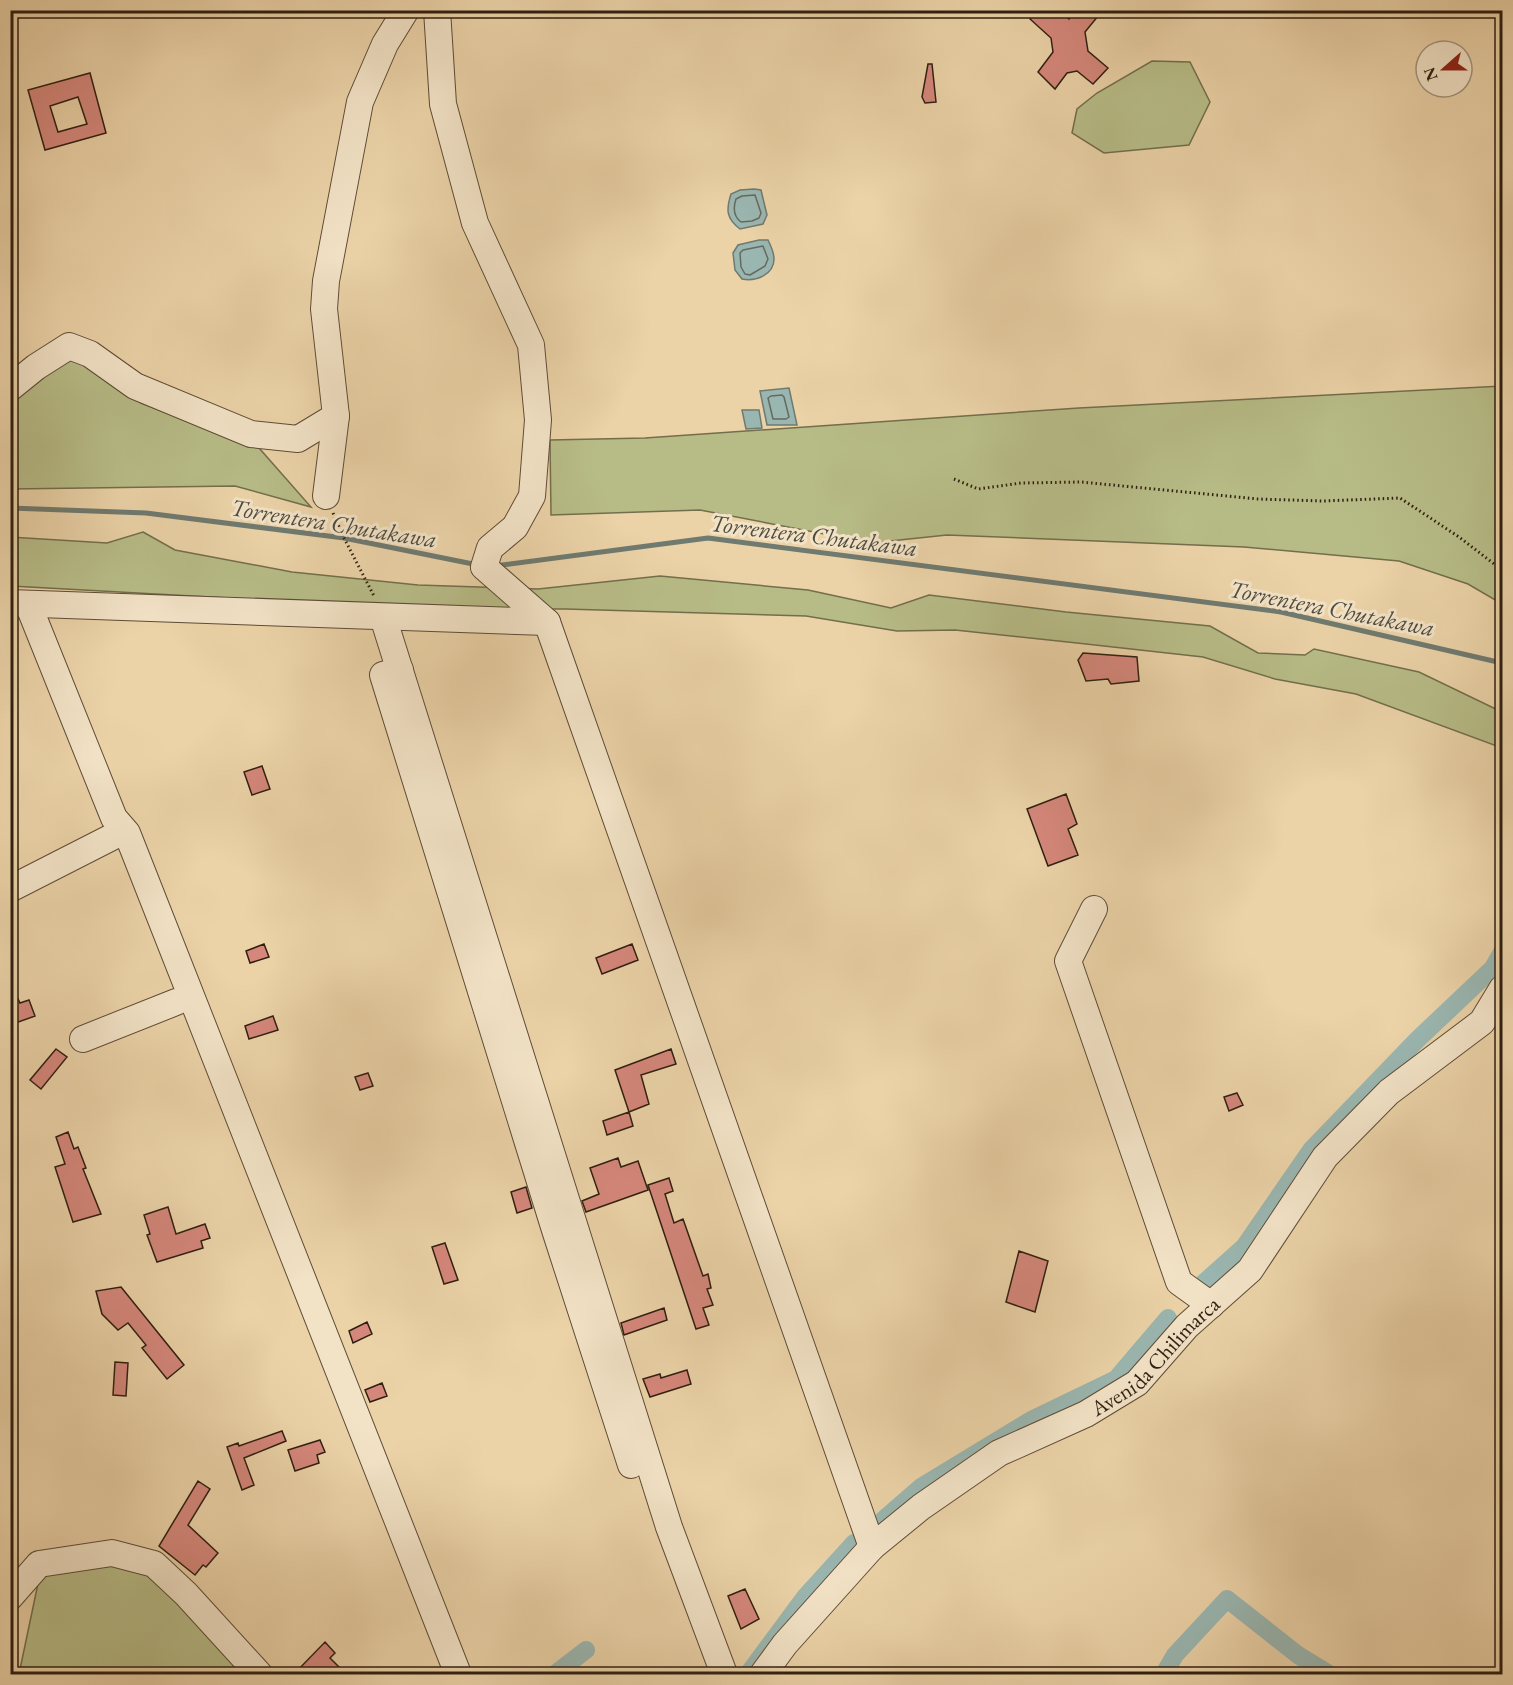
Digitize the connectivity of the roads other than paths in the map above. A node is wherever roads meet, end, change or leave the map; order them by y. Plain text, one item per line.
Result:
1 (406, 10) edge
2 (437, 10) edge
3 (10, 388) edge
4 (336, 416) junction
5 (326, 496) road end
6 (20, 603) edge
7 (383, 617) junction
8 (547, 622) junction
9 (113, 827) junction
10 (10, 889) edge
11 (1094, 909) dead end
12 (1503, 989) edge
13 (176, 1002) junction
14 (83, 1039) dead end
15 (1211, 1305) junction
16 (872, 1547) junction
17 (10, 1597) edge
18 (259, 1674) edge
19 (443, 1674) edge
20 (458, 1674) edge
21 (724, 1674) edge
22 (764, 1674) edge

1 - 4 street
2 - 8 street
3 - 4 street
4 - 5 street
6 - 7 street
6 - 9 street
7 - 8 street
7 - 21 street
8 - 16 street
9 - 10 street
9 - 13 street
9 - 20 street
11 - 15 street
12 - 15 street, Avenida Chilimarca
13 - 14 street
13 - 19 street
15 - 16 street, Avenida Chilimarca
16 - 22 street, Avenida Chilimarca
17 - 18 street

